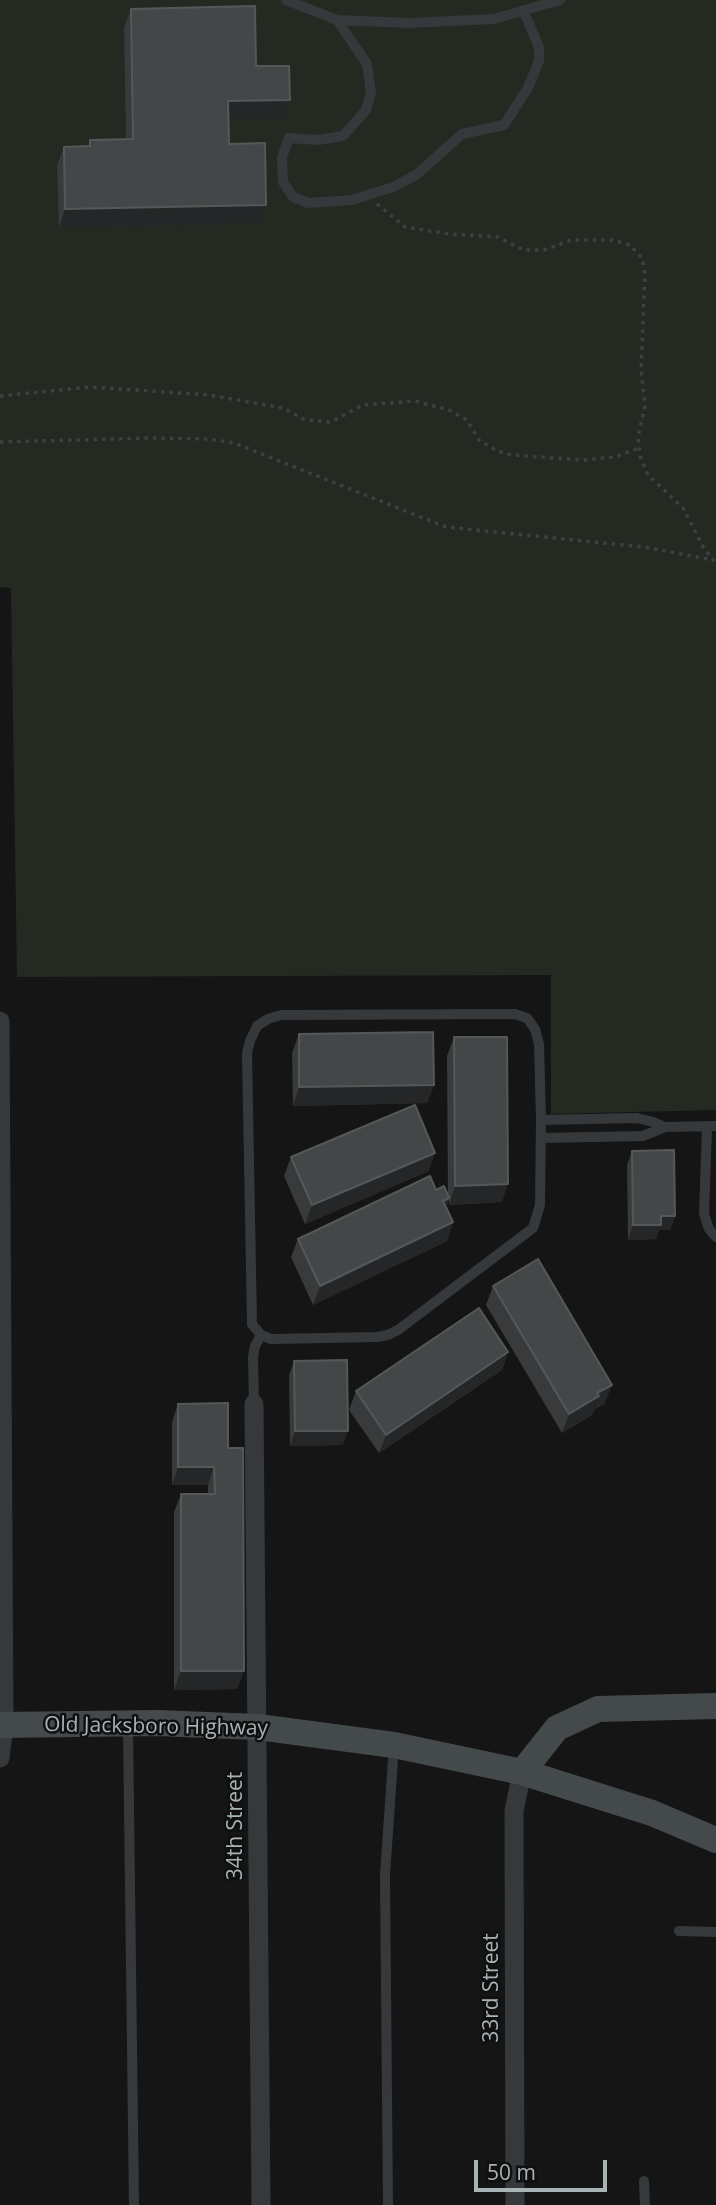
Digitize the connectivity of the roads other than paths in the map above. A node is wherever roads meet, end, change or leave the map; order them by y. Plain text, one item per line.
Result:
1 (286, 0) edge
2 (560, 0) edge
3 (523, 10) junction
4 (337, 20) junction
5 (0, 1021) edge
6 (580, 1119) junction
7 (541, 1120) junction
8 (711, 1126) edge
9 (665, 1127) junction
10 (541, 1138) junction
11 (581, 1138) junction
12 (1, 1233) edge
13 (716, 1237) edge
14 (261, 1335) junction
15 (254, 1404) joint
16 (1, 1494) edge
17 (716, 1706) edge
18 (128, 1723) junction
19 (2, 1725) edge
20 (258, 1727) junction
21 (394, 1745) junction
22 (0, 1758) edge
23 (522, 1772) junction
24 (716, 1840) edge
25 (679, 1931) dead end
26 (716, 1932) edge
27 (644, 2181) dead end
28 (134, 2205) edge
29 (261, 2205) edge
30 (388, 2205) edge
31 (515, 2205) edge
32 (645, 2205) edge

1 - 4 lane
2 - 3 lane
3 - 4 lane
3 - 4 lane
5 - 12 street
6 - 7 lane
6 - 9 lane
6 - 11 lane
7 - 10 lane
7 - 14 lane
8 - 9 lane
8 - 13 lane
9 - 11 lane
10 - 11 lane
10 - 14 lane
12 - 16 street
14 - 15 lane
15 - 20 street, 34th Street
16 - 19 street
17 - 23 main road
18 - 19 main road, Old Jacksboro Highway
18 - 20 main road, Old Jacksboro Highway
18 - 28 lane
19 - 22 street
20 - 21 main road, Old Jacksboro Highway
20 - 29 street, 34th Street
21 - 23 main road, Old Jacksboro Highway
21 - 30 lane
23 - 24 main road, Old Jacksboro Highway
23 - 31 street, 33rd Street
25 - 26 lane
27 - 32 lane

